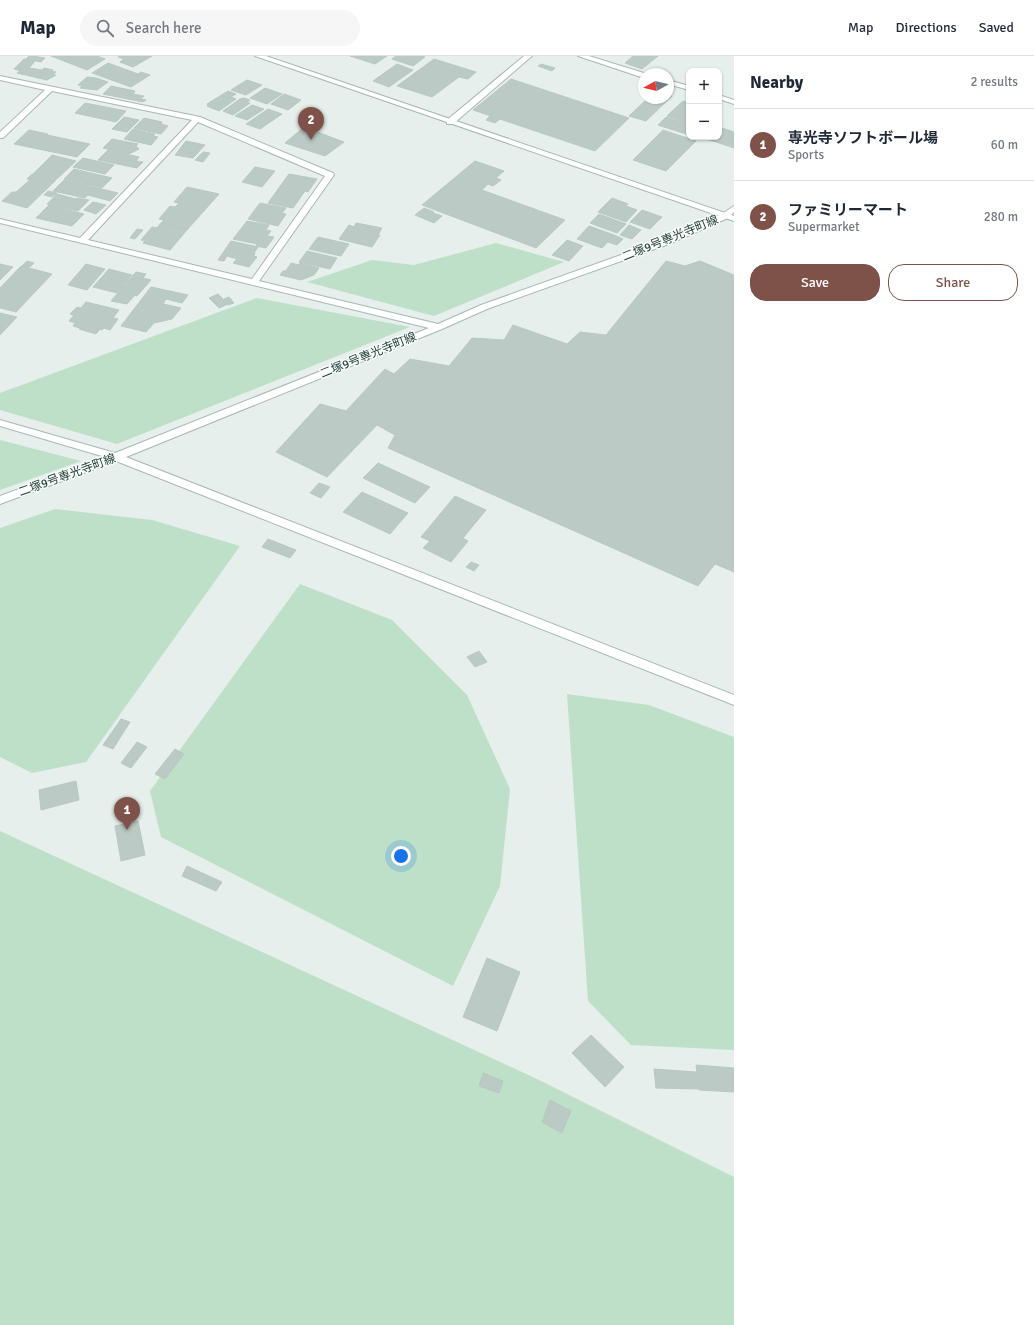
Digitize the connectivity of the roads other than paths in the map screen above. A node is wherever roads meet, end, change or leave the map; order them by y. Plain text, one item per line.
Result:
1 (260, 56) edge
2 (528, 56) edge
3 (582, 56) edge
4 (638, 72) edge
5 (0, 78) edge
6 (674, 84) edge
7 (686, 87) edge
8 (51, 88) junction
9 (722, 98) edge
10 (734, 102) edge
11 (197, 119) junction
12 (450, 122) junction
13 (0, 136) edge
14 (734, 208) edge
15 (729, 217) edge
16 (0, 222) edge
17 (82, 241) junction
18 (254, 282) junction
19 (439, 327) junction
20 (0, 423) edge
21 (116, 457) junction
22 (0, 500) edge
23 (734, 700) edge

1 - 12 street
2 - 12 street
3 - 4 street
5 - 8 street
6 - 7 street
8 - 11 street
8 - 13 street
9 - 10 street
11 - 17 street
11 - 18 street
12 - 15 street
14 - 15 street, 二塚9号専光寺町線
15 - 19 street, 二塚9号専光寺町線
16 - 17 street
17 - 18 street
18 - 19 street
19 - 21 street, 二塚9号専光寺町線
20 - 21 street
21 - 22 street, 二塚9号専光寺町線
21 - 23 street

